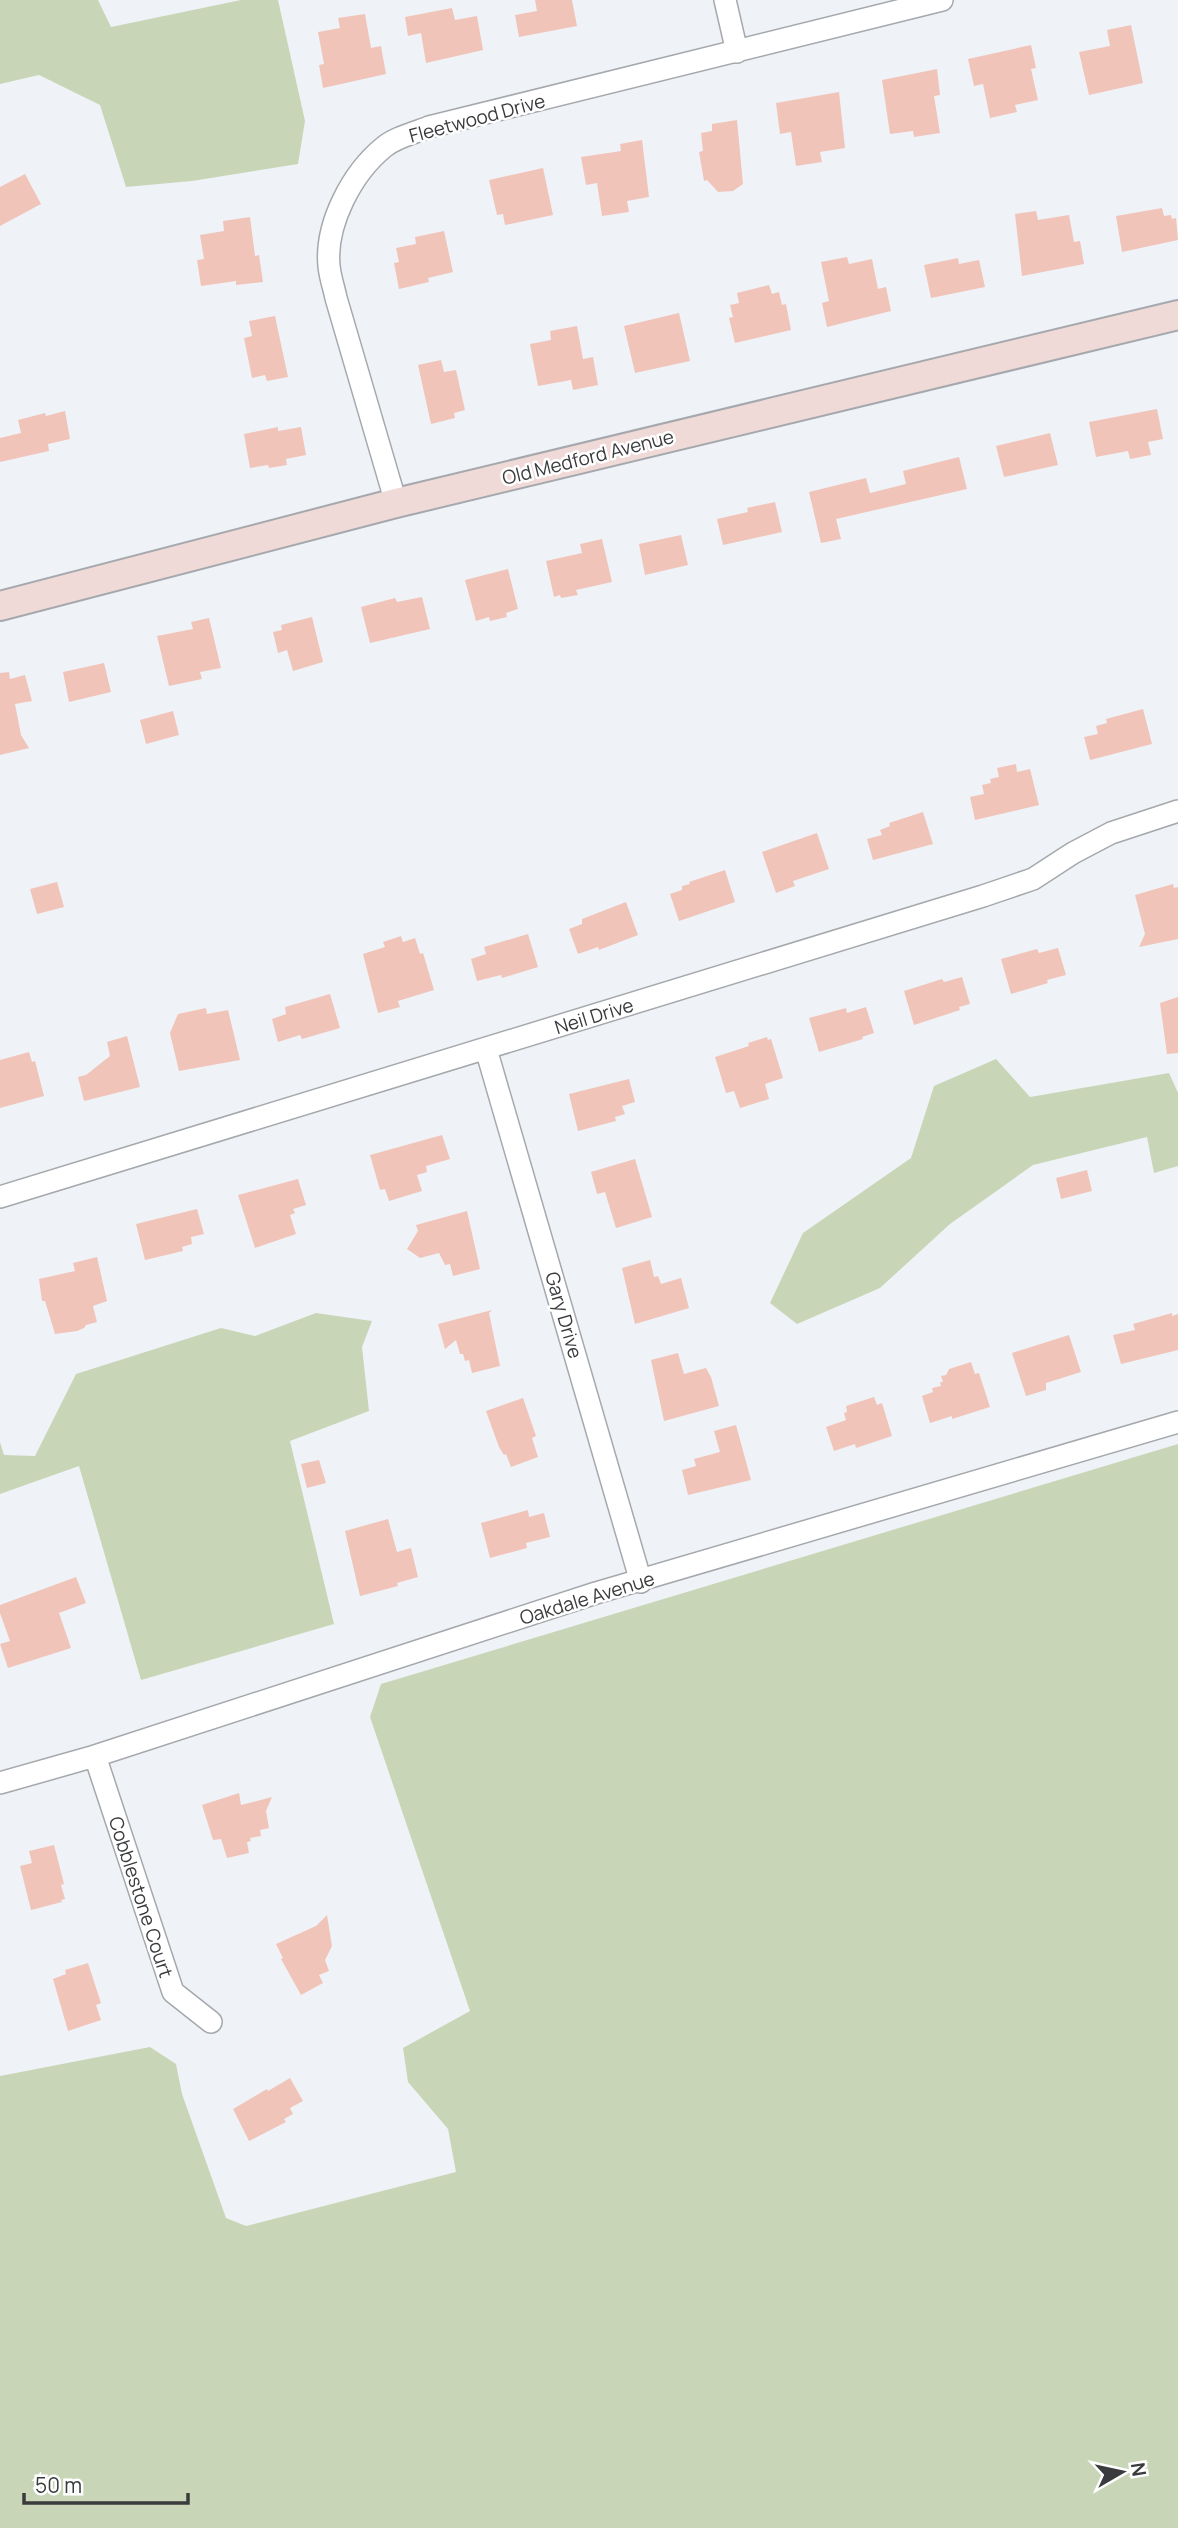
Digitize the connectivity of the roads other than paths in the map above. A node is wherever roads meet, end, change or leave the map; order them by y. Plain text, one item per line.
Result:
1 (725, 0) edge
2 (943, 0) edge
3 (737, 52) junction
4 (1178, 315) edge
5 (396, 503) junction
6 (0, 606) edge
7 (1178, 811) edge
8 (486, 1049) junction
9 (0, 1197) edge
10 (1178, 1422) edge
11 (641, 1582) junction
12 (94, 1756) junction
13 (0, 1783) edge
14 (211, 2022) dead end

1 - 3 street
2 - 3 street, Fleetwood Drive
3 - 5 street, Fleetwood Drive
4 - 5 street, Old Medford Avenue
5 - 6 street, Old Medford Avenue
7 - 8 street, Neil Drive
8 - 9 street, Neil Drive
8 - 11 street, Gary Drive
10 - 11 street, Oakdale Avenue
11 - 12 street, Oakdale Avenue
12 - 13 street, Oakdale Avenue
12 - 14 street, Cobblestone Court

